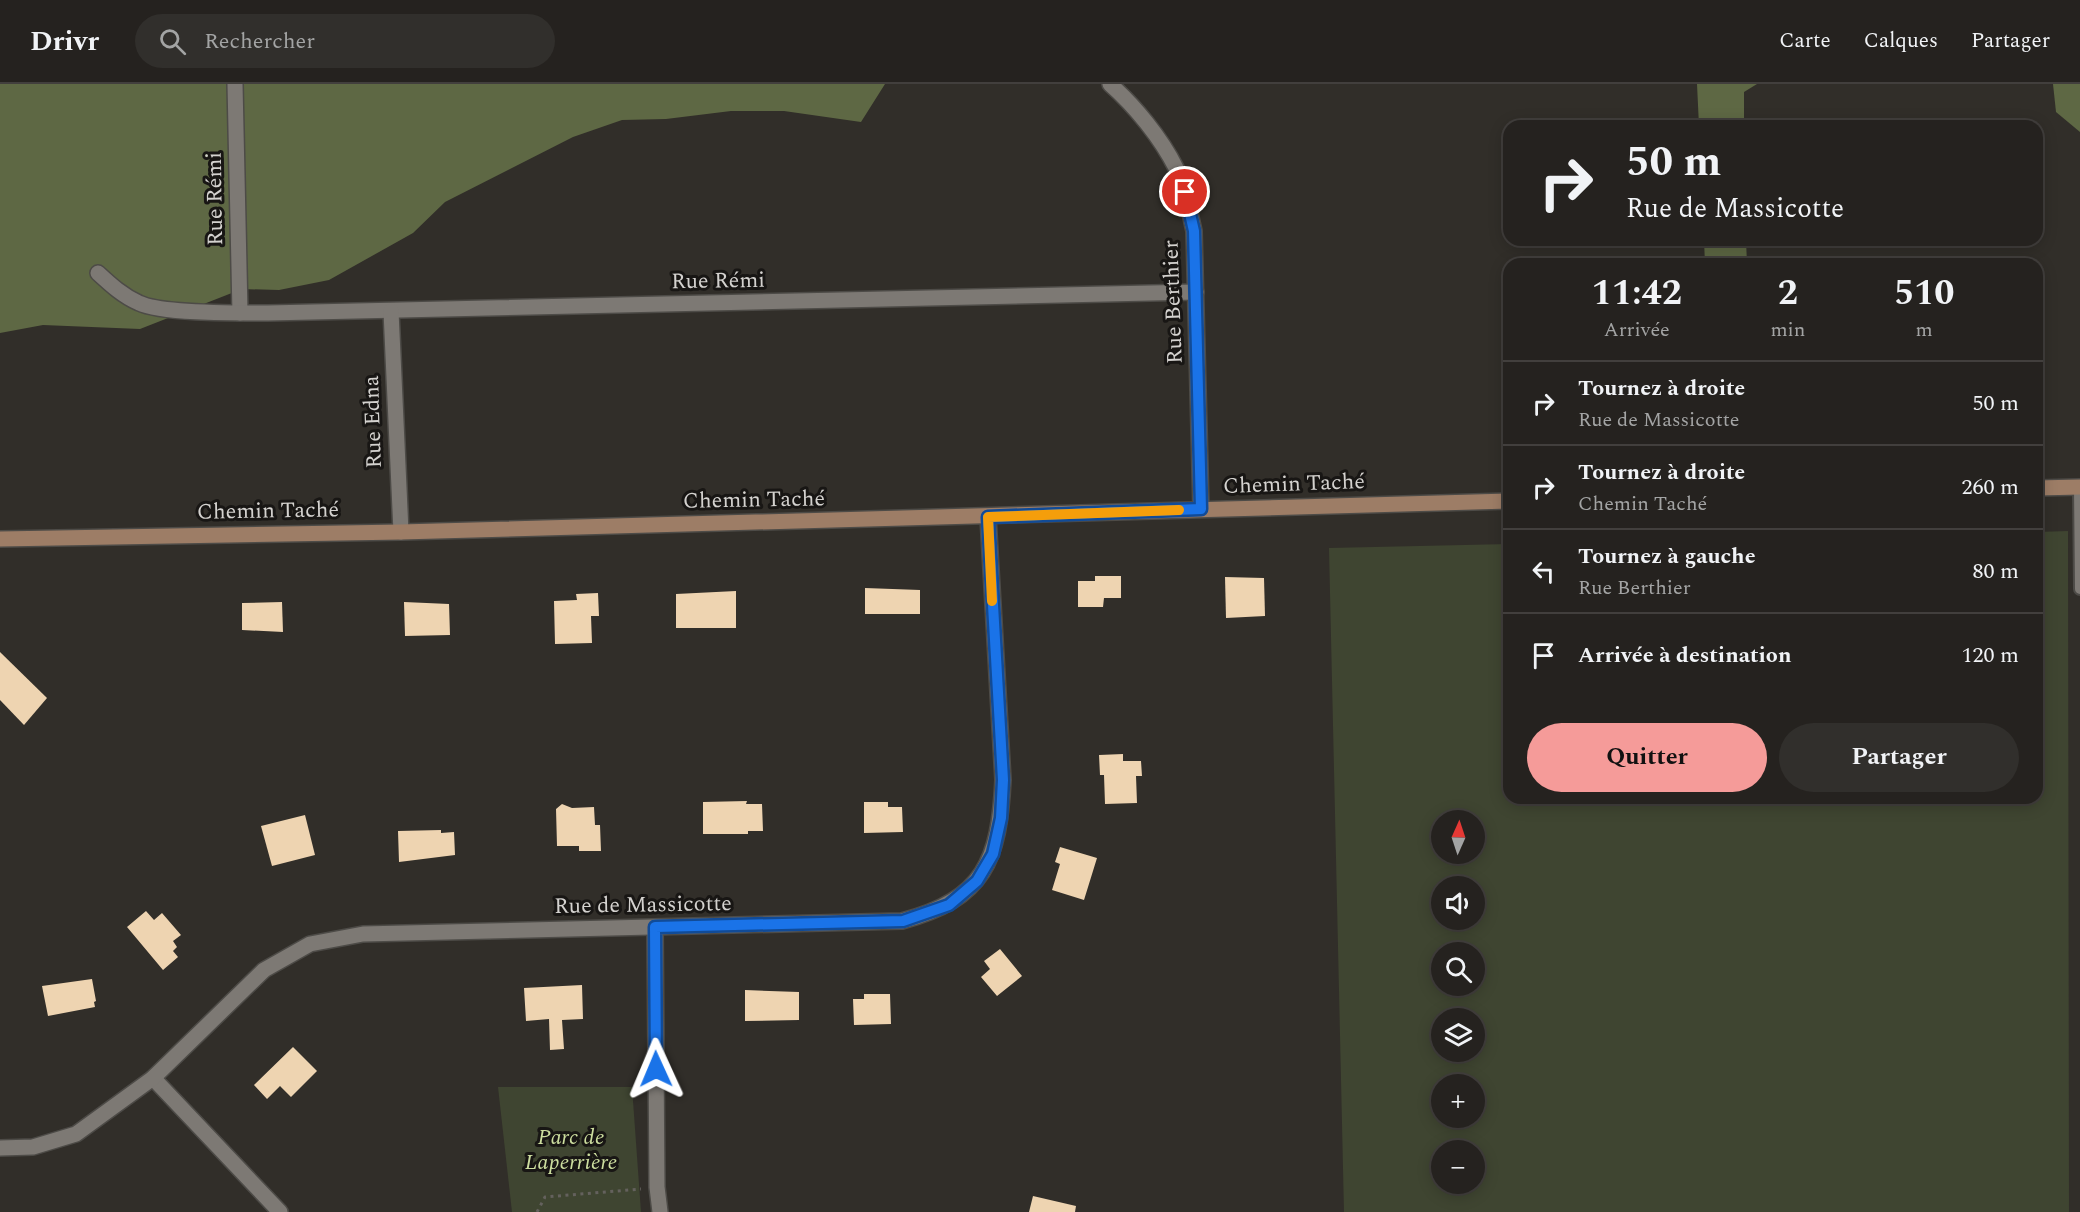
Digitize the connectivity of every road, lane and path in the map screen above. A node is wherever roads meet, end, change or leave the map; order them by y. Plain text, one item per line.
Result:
1 (236, 84) edge
2 (1110, 84) edge
3 (98, 273) dead end
4 (1196, 292) junction
5 (391, 311) junction
6 (240, 313) junction
7 (2080, 487) edge
8 (2043, 488) edge
9 (1503, 501) edge
10 (1201, 509) junction
11 (988, 517) junction
12 (401, 532) junction
13 (0, 539) edge
14 (2080, 589) edge
15 (655, 927) junction
16 (153, 1078) junction
17 (0, 1148) edge
18 (657, 1187) junction
19 (280, 1212) edge
20 (537, 1212) edge
21 (660, 1212) edge

1 - 6 street, Rue Rémi
2 - 4 street, Rue Berthier
3 - 6 street, Rue Rémi
4 - 5 street, Rue Rémi
4 - 10 street, Rue Berthier
5 - 6 street, Rue Rémi
5 - 12 street, Rue Edna
7 - 8 street
7 - 14 lane
9 - 10 street, Chemin Taché
10 - 11 street, Chemin Taché
11 - 12 street, Chemin Taché
11 - 15 street, Rue de Massicotte
12 - 13 street, Chemin Taché
15 - 16 street, Rue de Massicotte
15 - 18 street
16 - 17 street, Rue de Massicotte
16 - 19 street
18 - 20 path
18 - 21 street

